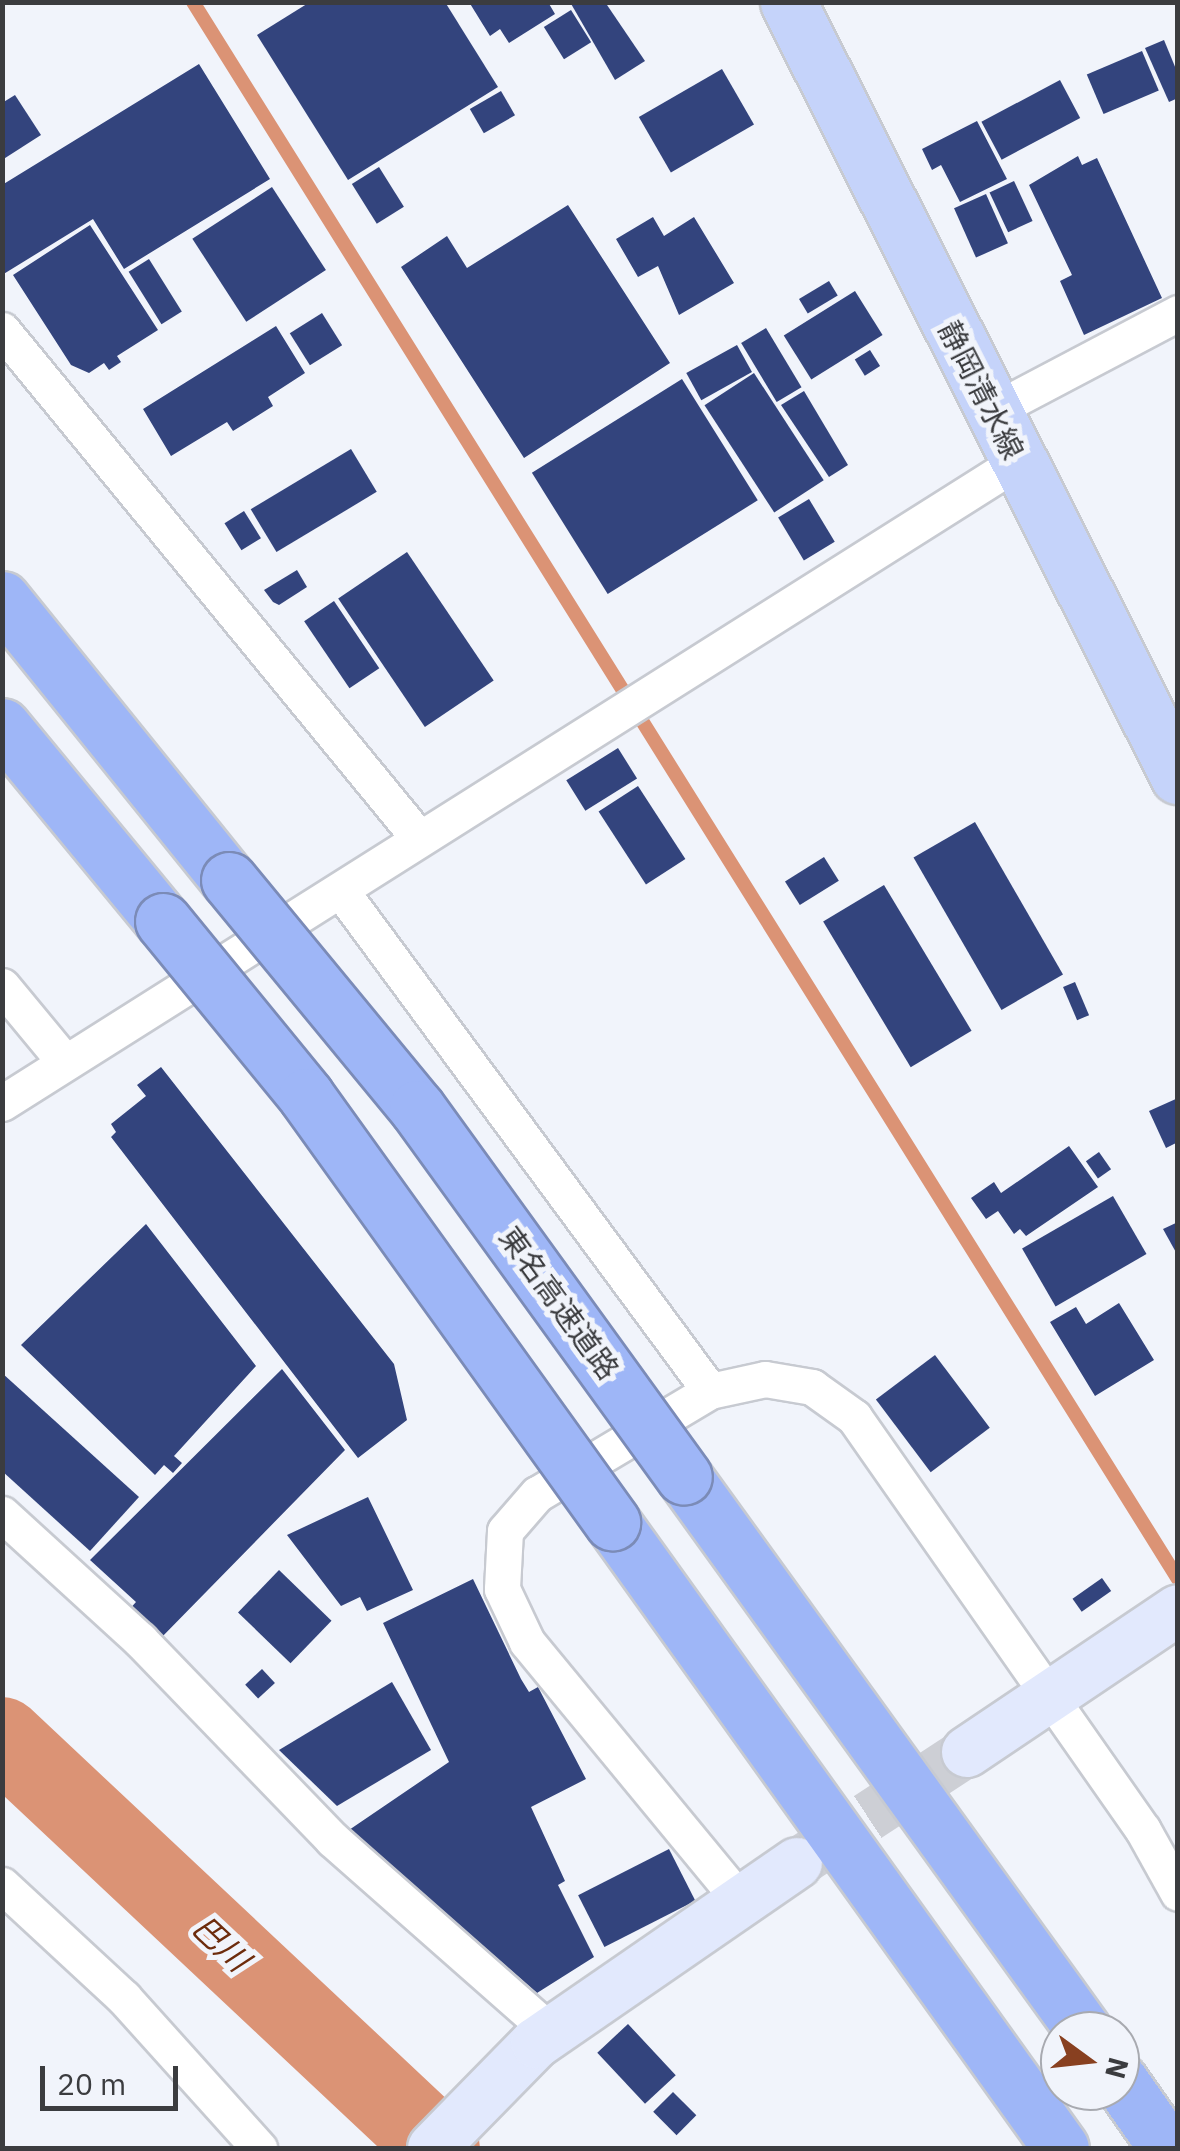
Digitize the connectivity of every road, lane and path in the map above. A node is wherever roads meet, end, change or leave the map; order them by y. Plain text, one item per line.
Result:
1 (788, 2) edge
2 (1178, 313) edge
3 (2, 330) edge
4 (992, 411) junction
5 (1018, 462) junction
6 (2, 599) edge
7 (2, 726) edge
8 (1175, 766) edge
9 (418, 836) junction
10 (341, 891) junction
11 (2, 986) edge
12 (64, 1061) junction
13 (2, 1103) edge
14 (710, 1391) junction
15 (2, 1514) edge
16 (1164, 1619) edge
17 (1045, 1697) junction
18 (968, 1752) tunnel mouth
19 (797, 1863) tunnel mouth
20 (2, 1885) edge
21 (1178, 1893) edge
22 (740, 1900) junction
23 (1070, 2011) edge
24 (544, 2037) junction
25 (259, 2148) edge
26 (433, 2148) edge
27 (1061, 2148) edge

1 - 4 main road, 静岡清水線
2 - 4 street
3 - 9 street
4 - 5 main road, 静岡清水線
5 - 8 main road, 静岡清水線
5 - 9 street
6 - 23 highway, 東名高速道路, bridge
7 - 27 highway, bridge
9 - 10 street
10 - 12 street
10 - 14 street
11 - 12 street
12 - 13 street
14 - 17 street
14 - 22 street
15 - 24 street
16 - 17 street
17 - 18 street
17 - 21 street
19 - 22 street
20 - 25 street
22 - 24 street
24 - 26 street

